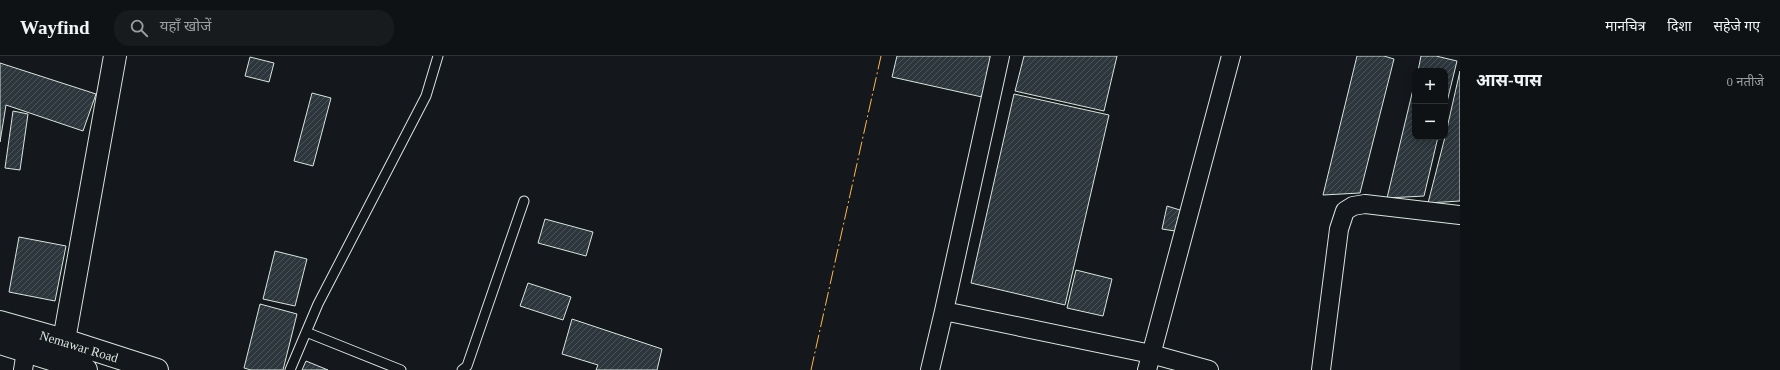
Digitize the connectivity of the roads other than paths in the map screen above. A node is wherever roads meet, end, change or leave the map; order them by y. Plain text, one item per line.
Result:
1 (116, 56) edge
2 (438, 56) edge
3 (1000, 56) edge
4 (1231, 56) edge
5 (524, 201) dead end
6 (1460, 215) edge
7 (944, 311) junction
8 (0, 322) edge
9 (306, 332) junction
10 (64, 340) junction
11 (0, 343) edge
12 (24, 360) edge
13 (1149, 362) edge
14 (86, 370) edge
15 (157, 370) edge
16 (290, 370) edge
17 (401, 370) edge
18 (462, 370) edge
19 (930, 370) edge
20 (1209, 370) edge
21 (1321, 370) edge

1 - 10 main road
2 - 9 lane
3 - 7 street
4 - 13 street
5 - 18 lane
6 - 21 street
7 - 13 street
7 - 19 street
8 - 10 main road, Nemawar Road
9 - 16 lane
9 - 17 lane
10 - 15 main road, Nemawar Road
11 - 12 main road, Nemawar Road
12 - 14 main road, Nemawar Road
13 - 20 street

